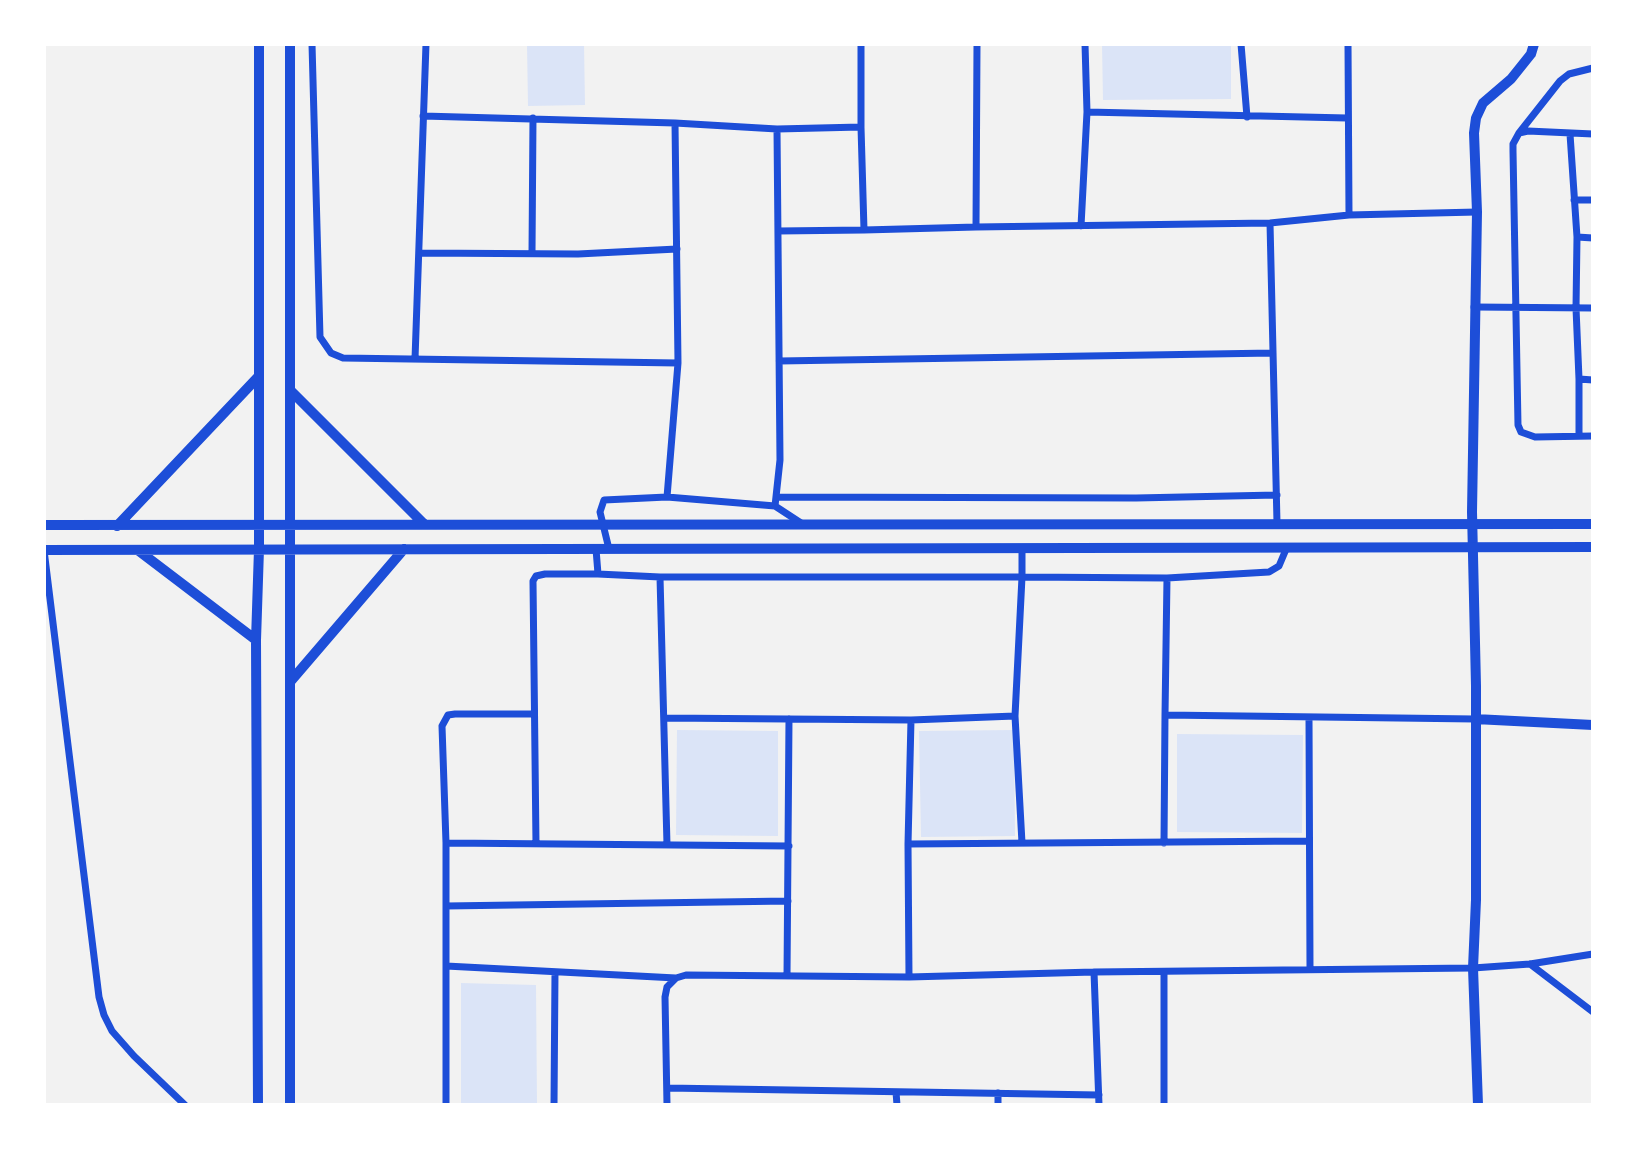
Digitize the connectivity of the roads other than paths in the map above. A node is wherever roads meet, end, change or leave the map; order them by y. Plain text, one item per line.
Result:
1 (259, 44) edge
2 (290, 44) edge
3 (312, 44) edge
4 (426, 44) edge
5 (861, 44) edge
6 (977, 44) edge
7 (1085, 44) edge
8 (1241, 44) edge
9 (1348, 44) edge
10 (1534, 44) edge
11 (1593, 68) edge
12 (1087, 113) junction
13 (423, 116) junction
14 (1247, 117) junction
15 (533, 118) junction
16 (1347, 118) junction
17 (676, 123) junction
18 (861, 127) junction
19 (777, 129) junction
20 (1518, 133) junction
21 (1570, 134) junction
22 (1593, 134) edge
23 (1574, 200) junction
24 (1593, 200) edge
25 (1477, 212) junction
26 (1349, 215) junction
27 (1270, 223) junction
28 (1081, 226) junction
29 (976, 227) junction
30 (864, 230) junction
31 (778, 231) junction
32 (1577, 237) junction
33 (1593, 238) edge
34 (677, 250) junction
35 (419, 253) junction
36 (532, 253) junction
37 (1514, 306) junction
38 (1474, 307) junction
39 (1576, 308) junction
40 (1593, 308) edge
41 (1273, 353) junction
42 (415, 359) junction
43 (779, 360) junction
44 (678, 363) junction
45 (259, 376) junction
46 (1578, 379) junction
47 (1593, 380) edge
48 (290, 390) junction
49 (1579, 436) junction
50 (1593, 436) edge
51 (1277, 495) junction
52 (667, 497) junction
53 (776, 497) junction
54 (775, 506) junction
55 (803, 523) junction
56 (1277, 523) junction
57 (1472, 523) junction
58 (603, 524) junction
59 (1593, 524) edge
60 (290, 525) junction
61 (425, 525) junction
62 (44, 526) edge
63 (117, 526) junction
64 (259, 526) junction
65 (1287, 547) junction
66 (1473, 547) junction
67 (1593, 547) edge
68 (1022, 548) junction
69 (290, 549) junction
70 (404, 549) junction
71 (596, 549) junction
72 (609, 549) junction
73 (44, 550) edge
74 (259, 550) junction
75 (139, 551) junction
76 (598, 574) junction
77 (660, 577) junction
78 (1022, 577) junction
79 (1167, 578) junction
80 (256, 640) junction
81 (290, 682) junction
82 (533, 714) junction
83 (1165, 715) junction
84 (1015, 716) junction
85 (664, 718) junction
86 (1309, 718) junction
87 (789, 719) junction
88 (1475, 719) junction
89 (911, 720) junction
90 (1593, 725) edge
91 (1308, 841) junction
92 (446, 843) junction
93 (1022, 843) junction
94 (1164, 843) junction
95 (536, 844) junction
96 (908, 844) junction
97 (667, 845) junction
98 (789, 846) junction
99 (788, 901) junction
100 (446, 906) junction
101 (1593, 954) edge
102 (1530, 964) junction
103 (446, 966) junction
104 (1473, 968) junction
105 (1310, 970) junction
106 (555, 972) junction
107 (1094, 972) junction
108 (1164, 972) junction
109 (787, 976) junction
110 (909, 977) junction
111 (676, 978) junction
112 (1593, 1012) edge
113 (667, 1088) junction
114 (896, 1092) junction
115 (998, 1093) junction
116 (1098, 1095) junction
117 (185, 1105) edge
118 (258, 1105) edge
119 (290, 1105) edge
120 (446, 1105) edge
121 (554, 1105) edge
122 (667, 1105) edge
123 (897, 1105) edge
124 (998, 1105) edge
125 (1099, 1105) edge
126 (1164, 1105) edge
127 (1478, 1105) edge

1 - 45 main road
2 - 48 main road
3 - 42 street
4 - 13 street
5 - 18 street
6 - 29 street
7 - 12 street
8 - 14 street
9 - 16 street
10 - 25 street
11 - 20 street
12 - 14 street
12 - 28 street
13 - 15 street
13 - 35 street
14 - 16 street
15 - 17 street
15 - 36 street
16 - 26 street
17 - 19 street
17 - 34 street
18 - 19 street
18 - 30 street
19 - 31 street
20 - 21 street
20 - 37 street
21 - 22 street
21 - 23 street
23 - 24 street
23 - 32 street
25 - 26 street
25 - 38 street
26 - 27 street
27 - 28 street
27 - 41 street
28 - 29 street
29 - 30 street
30 - 31 street
31 - 43 street
32 - 33 street
32 - 39 street
34 - 36 street
34 - 44 street
35 - 36 street
35 - 42 street
37 - 38 street
37 - 39 street
37 - 49 street
38 - 57 street
39 - 40 street
39 - 46 street
41 - 43 street
41 - 51 street
42 - 44 street
43 - 53 street
44 - 52 street
45 - 63 main road
45 - 64 main road
46 - 47 street
46 - 49 street
48 - 60 main road
48 - 61 main road
49 - 50 street
51 - 53 street
51 - 56 street
52 - 54 street
52 - 58 street
53 - 54 street
54 - 55 street
55 - 56 main road
55 - 58 main road
56 - 57 main road
57 - 59 main road
57 - 66 street
58 - 61 main road
58 - 72 street
60 - 61 main road
60 - 64 main road
60 - 69 main road
62 - 63 main road
63 - 64 main road
64 - 74 main road
65 - 66 main road
65 - 68 main road
65 - 79 street
66 - 67 main road
66 - 88 street
68 - 72 main road
68 - 78 street
69 - 70 main road
69 - 74 main road
69 - 81 main road
70 - 71 main road
70 - 81 main road
71 - 72 main road
71 - 76 street
73 - 75 main road
73 - 117 street
74 - 75 main road
74 - 80 main road
75 - 80 main road
76 - 77 street
76 - 82 street
77 - 78 street
77 - 85 street
78 - 79 street
78 - 84 street
79 - 83 street
80 - 118 main road
81 - 119 main road
82 - 92 street
82 - 95 street
83 - 86 street
83 - 94 street
84 - 89 street
84 - 93 street
85 - 87 street
85 - 97 street
86 - 88 street
86 - 91 street
87 - 89 street
87 - 98 street
88 - 90 street
88 - 104 street
89 - 96 street
91 - 94 street
91 - 105 street
92 - 95 street
92 - 100 street
93 - 94 street
93 - 96 street
95 - 97 street
96 - 110 street
97 - 98 street
98 - 99 street
99 - 100 street
99 - 109 street
100 - 103 street
101 - 102 street
102 - 104 street
102 - 112 street
103 - 106 street
103 - 120 street
104 - 105 street
104 - 127 street
105 - 108 street
106 - 111 street
106 - 121 street
107 - 108 street
107 - 110 street
107 - 116 street
108 - 126 street
109 - 110 street
109 - 111 street
111 - 113 street
113 - 114 street
113 - 122 street
114 - 115 street
114 - 123 street
115 - 116 street
115 - 124 street
116 - 125 street

